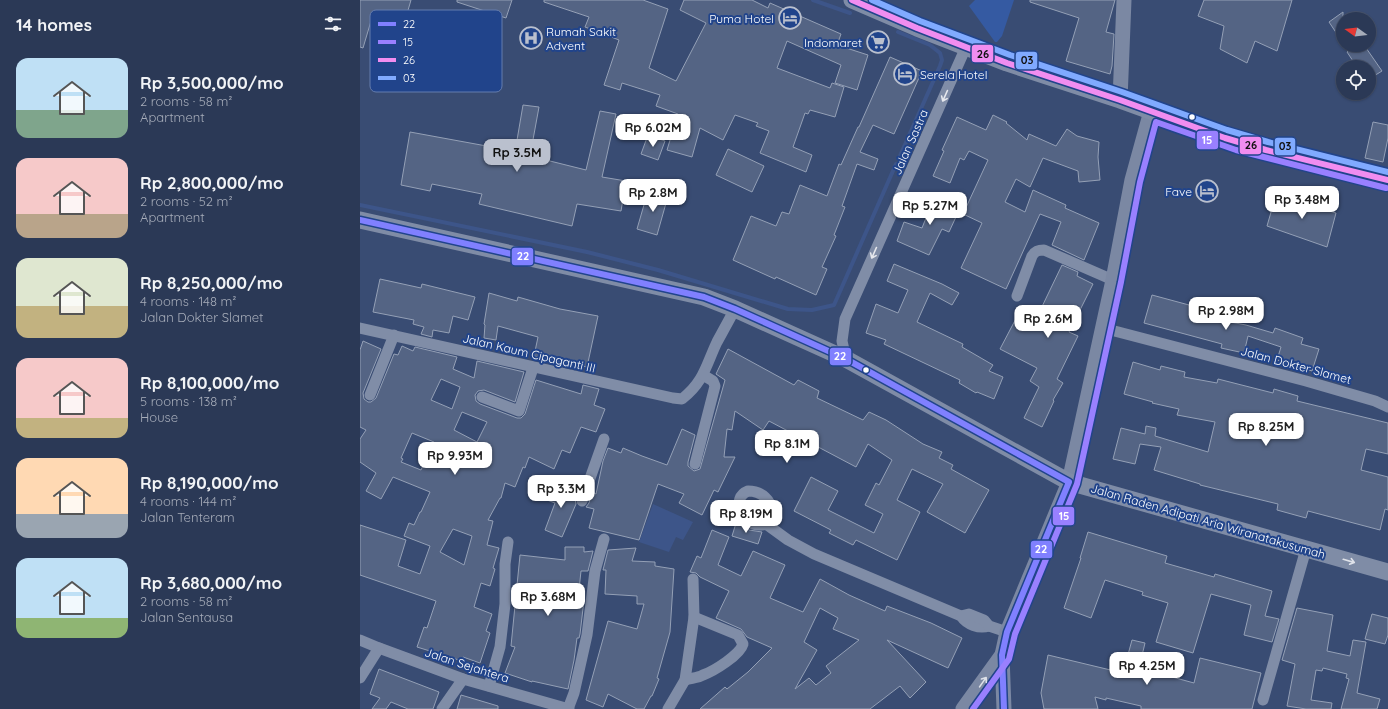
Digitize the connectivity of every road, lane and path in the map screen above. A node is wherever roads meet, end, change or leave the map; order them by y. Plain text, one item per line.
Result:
1 (852, 0) edge
2 (1124, 0) edge
3 (966, 47) junction
4 (1120, 100) junction
5 (1152, 111) junction
6 (1388, 180) edge
7 (360, 220) edge
8 (1113, 280) junction
9 (1017, 296) dead end
10 (735, 309) junction
11 (360, 328) edge
12 (1103, 328) junction
13 (394, 335) junction
14 (846, 359) junction
15 (533, 368) junction
16 (703, 375) junction
17 (370, 395) dead end
18 (482, 397) dead end
19 (1388, 407) edge
20 (604, 439) dead end
21 (695, 464) dead end
22 (1068, 482) junction
23 (582, 501) dead end
24 (766, 524) dead end
25 (604, 539) dead end
26 (508, 542) dead end
27 (1306, 548) junction
28 (1388, 572) edge
29 (693, 579) dead end
30 (694, 617) junction
31 (997, 629) junction
32 (360, 640) edge
33 (379, 648) junction
34 (1002, 655) junction
35 (360, 678) edge
36 (463, 679) junction
37 (685, 680) junction
38 (489, 686) junction
39 (1263, 700) dead end
40 (562, 708) edge
41 (442, 709) edge
42 (668, 709) edge
43 (963, 709) edge
44 (1004, 709) edge

1 - 3 main road
2 - 4 street
3 - 4 main road
3 -> 14 street, Jalan Sastra
4 - 5 main road
5 - 6 main road
5 - 8 street
7 - 10 main road, Jalan Raden Adipati Aria Wiranatakusumah
8 - 9 street
8 - 12 street
10 - 14 main road, Jalan Raden Adipati Aria Wiranatakusumah
10 - 16 street
11 - 13 street, Jalan Kaum Cipaganti III
12 - 19 street, Jalan Dokter Slamet
12 - 22 street
13 - 15 street, Jalan Kaum Cipaganti III
13 - 17 street
14 - 22 main road, Jalan Raden Adipati Aria Wiranatakusumah
15 - 16 street, Jalan Kaum Cipaganti III
15 - 18 street
16 - 21 street
20 - 23 street
22 - 27 main road, Jalan Raden Adipati Aria Wiranatakusumah
22 - 31 street
24 - 31 street
25 - 40 street
26 - 38 street
27 -> 28 main road, Jalan Raden Adipati Aria Wiranatakusumah
27 - 39 street
29 - 30 street
30 - 37 street
30 - 37 street
31 - 34 street
32 - 33 street, Jalan Sejahtera
33 - 35 street
33 - 36 street, Jalan Sejahtera
43 -> 34 street
34 - 44 street
36 - 38 street, Jalan Sejahtera
36 - 41 street
37 - 42 street
38 - 40 street, Jalan Sejahtera

